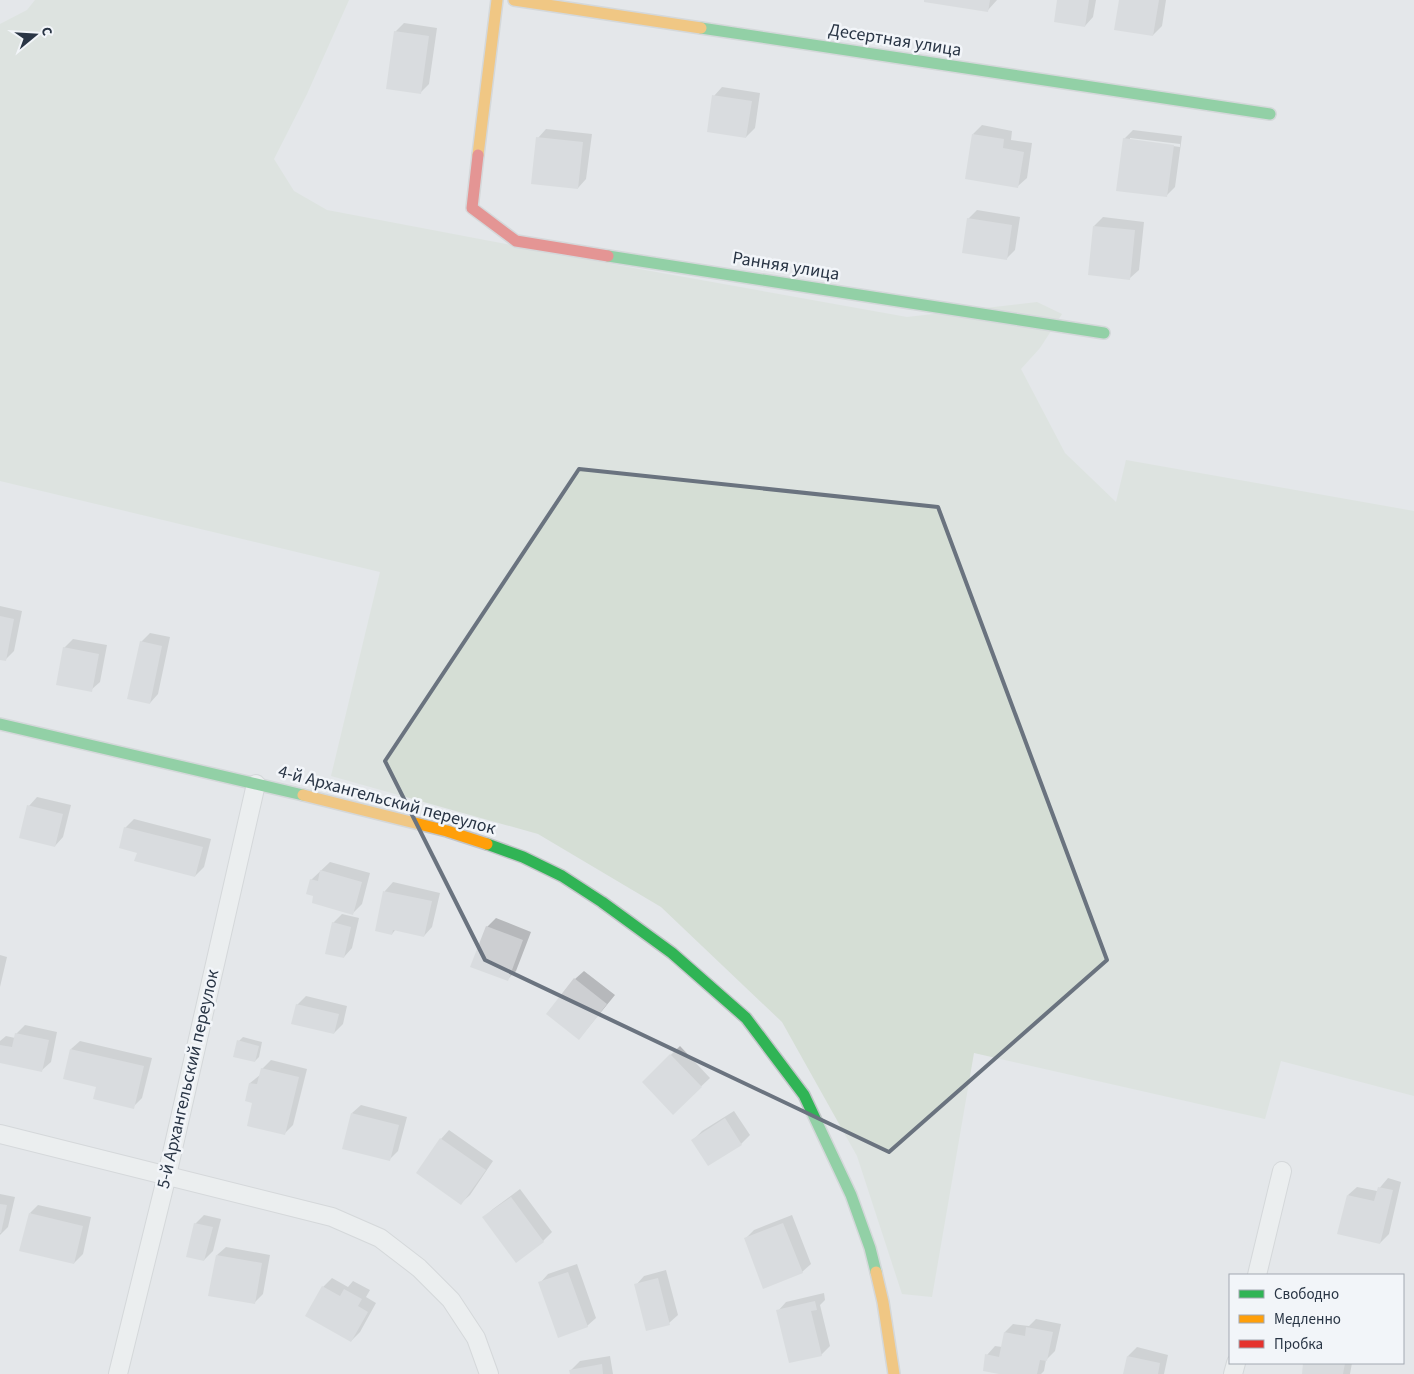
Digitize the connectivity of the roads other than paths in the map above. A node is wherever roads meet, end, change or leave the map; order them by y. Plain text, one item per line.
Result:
1 (497, 0) edge
2 (514, 0) edge
3 (1270, 114) dead end
4 (1104, 333) dead end
5 (0, 724) edge
6 (256, 784) junction
7 (0, 1134) edge
8 (1282, 1171) dead end
9 (167, 1175) junction
10 (1257, 1274) edge
11 (118, 1374) edge
12 (489, 1374) edge
13 (894, 1374) edge

1 - 4 street, Ранняя улица
2 - 3 street, Десертная улица
5 - 6 street, 4-й Архангельский переулок
6 - 9 street, 5-й Архангельский переулок
6 - 13 street, 4-й Архангельский переулок
7 - 9 street
8 - 10 street
9 - 11 street, 5-й Архангельский переулок
9 - 12 street

